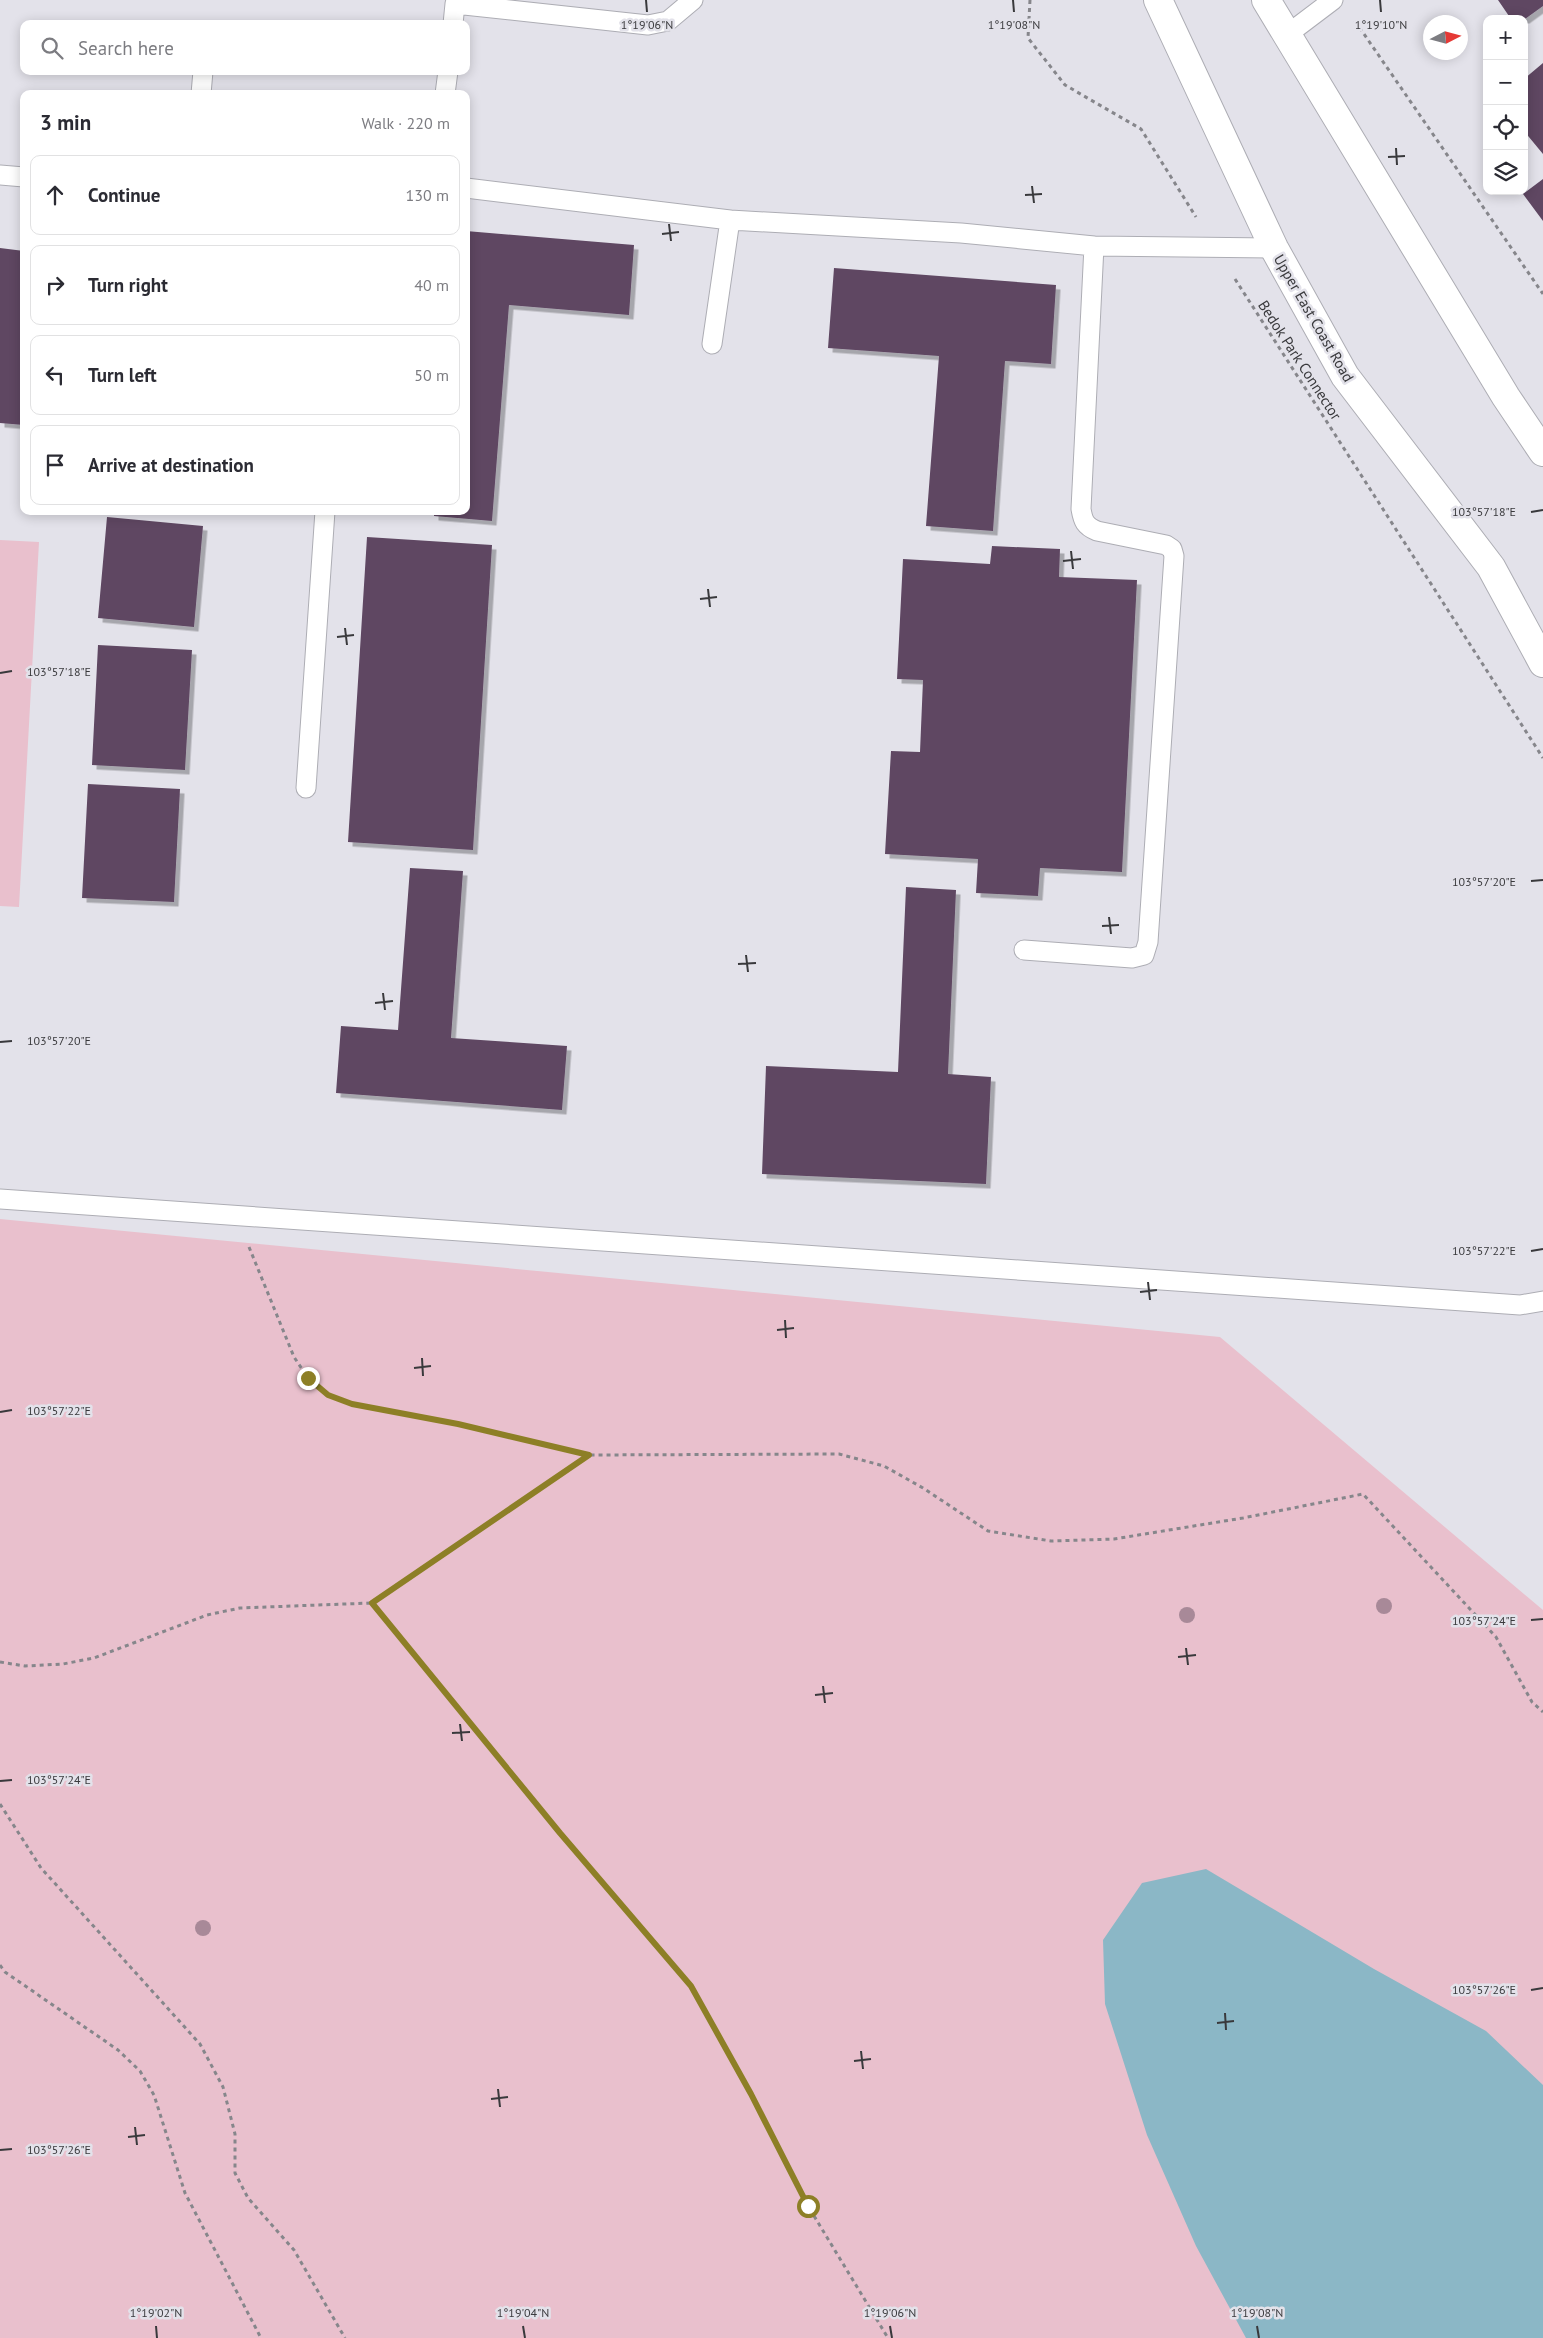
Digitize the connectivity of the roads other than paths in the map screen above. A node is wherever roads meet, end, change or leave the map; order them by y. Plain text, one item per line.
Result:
1 (693, 0) edge
2 (1158, 0) edge
3 (1266, 0) edge
4 (1332, 0) edge
5 (455, 2) edge
6 (453, 20) edge
7 (1288, 34) junction
8 (203, 75) edge
9 (447, 75) edge
10 (201, 90) edge
11 (446, 90) edge
12 (0, 175) edge
13 (20, 177) edge
14 (470, 188) edge
15 (730, 220) junction
16 (1094, 246) junction
17 (1274, 248) junction
18 (712, 344) dead end
19 (1543, 452) edge
20 (325, 515) edge
21 (1543, 663) edge
22 (306, 788) dead end
23 (1024, 950) dead end
24 (0, 1199) edge
25 (1543, 1301) edge

1 - 5 lane
2 - 17 main road, Upper East Coast Road
3 - 7 main road
4 - 7 lane
5 - 6 lane
7 - 19 main road
8 - 10 lane
9 - 11 lane
12 - 13 lane
14 - 15 lane
15 - 16 lane
15 - 18 lane
16 - 17 lane
16 - 23 lane
17 - 21 main road, Upper East Coast Road
20 - 22 lane
24 - 25 lane

